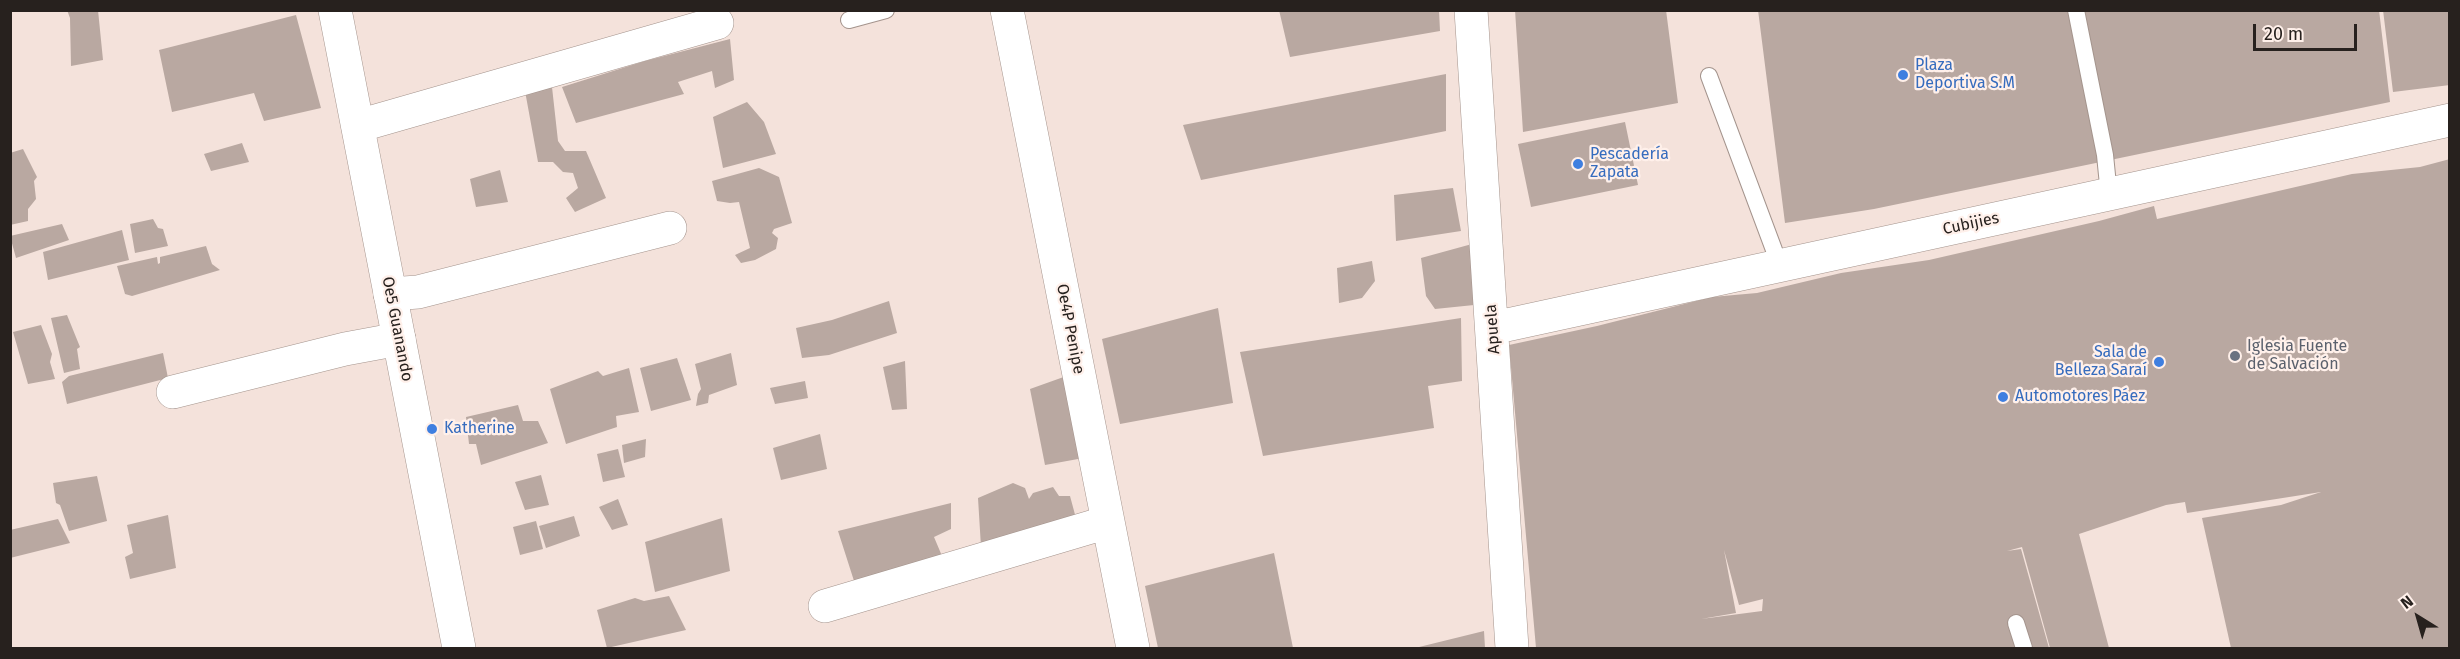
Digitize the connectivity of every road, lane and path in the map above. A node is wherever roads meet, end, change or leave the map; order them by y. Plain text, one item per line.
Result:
1 (335, 10) edge
2 (886, 10) edge
3 (1007, 10) edge
4 (1471, 10) edge
5 (2076, 10) edge
6 (849, 20) dead end
7 (717, 23) dead end
8 (1709, 76) dead end
9 (2450, 120) edge
10 (358, 126) junction
11 (2109, 195) junction
12 (670, 228) dead end
13 (1780, 266) junction
14 (390, 294) junction
15 (1493, 328) junction
16 (399, 339) junction
17 (173, 392) dead end
18 (1108, 522) junction
19 (825, 606) dead end
20 (2016, 623) dead end
21 (459, 648) edge
22 (1133, 648) edge
23 (1512, 648) edge
24 (2024, 648) edge

1 - 10 street, Oe5 Guanando
2 - 6 lane
3 - 18 street, Oe4P Penipe
4 - 15 street, Apuela
5 - 11 lane
7 - 10 street
8 - 13 lane
9 - 11 street, Cubijies
10 - 14 street, Oe5 Guanando
11 - 13 street, Cubijies
12 - 14 street
13 - 15 street, Cubijies
14 - 16 street, Oe5 Guanando
15 - 23 street, Apuela
16 - 17 street
16 - 21 street, Oe5 Guanando
18 - 19 street
18 - 22 street, Oe4P Penipe
20 - 24 lane

